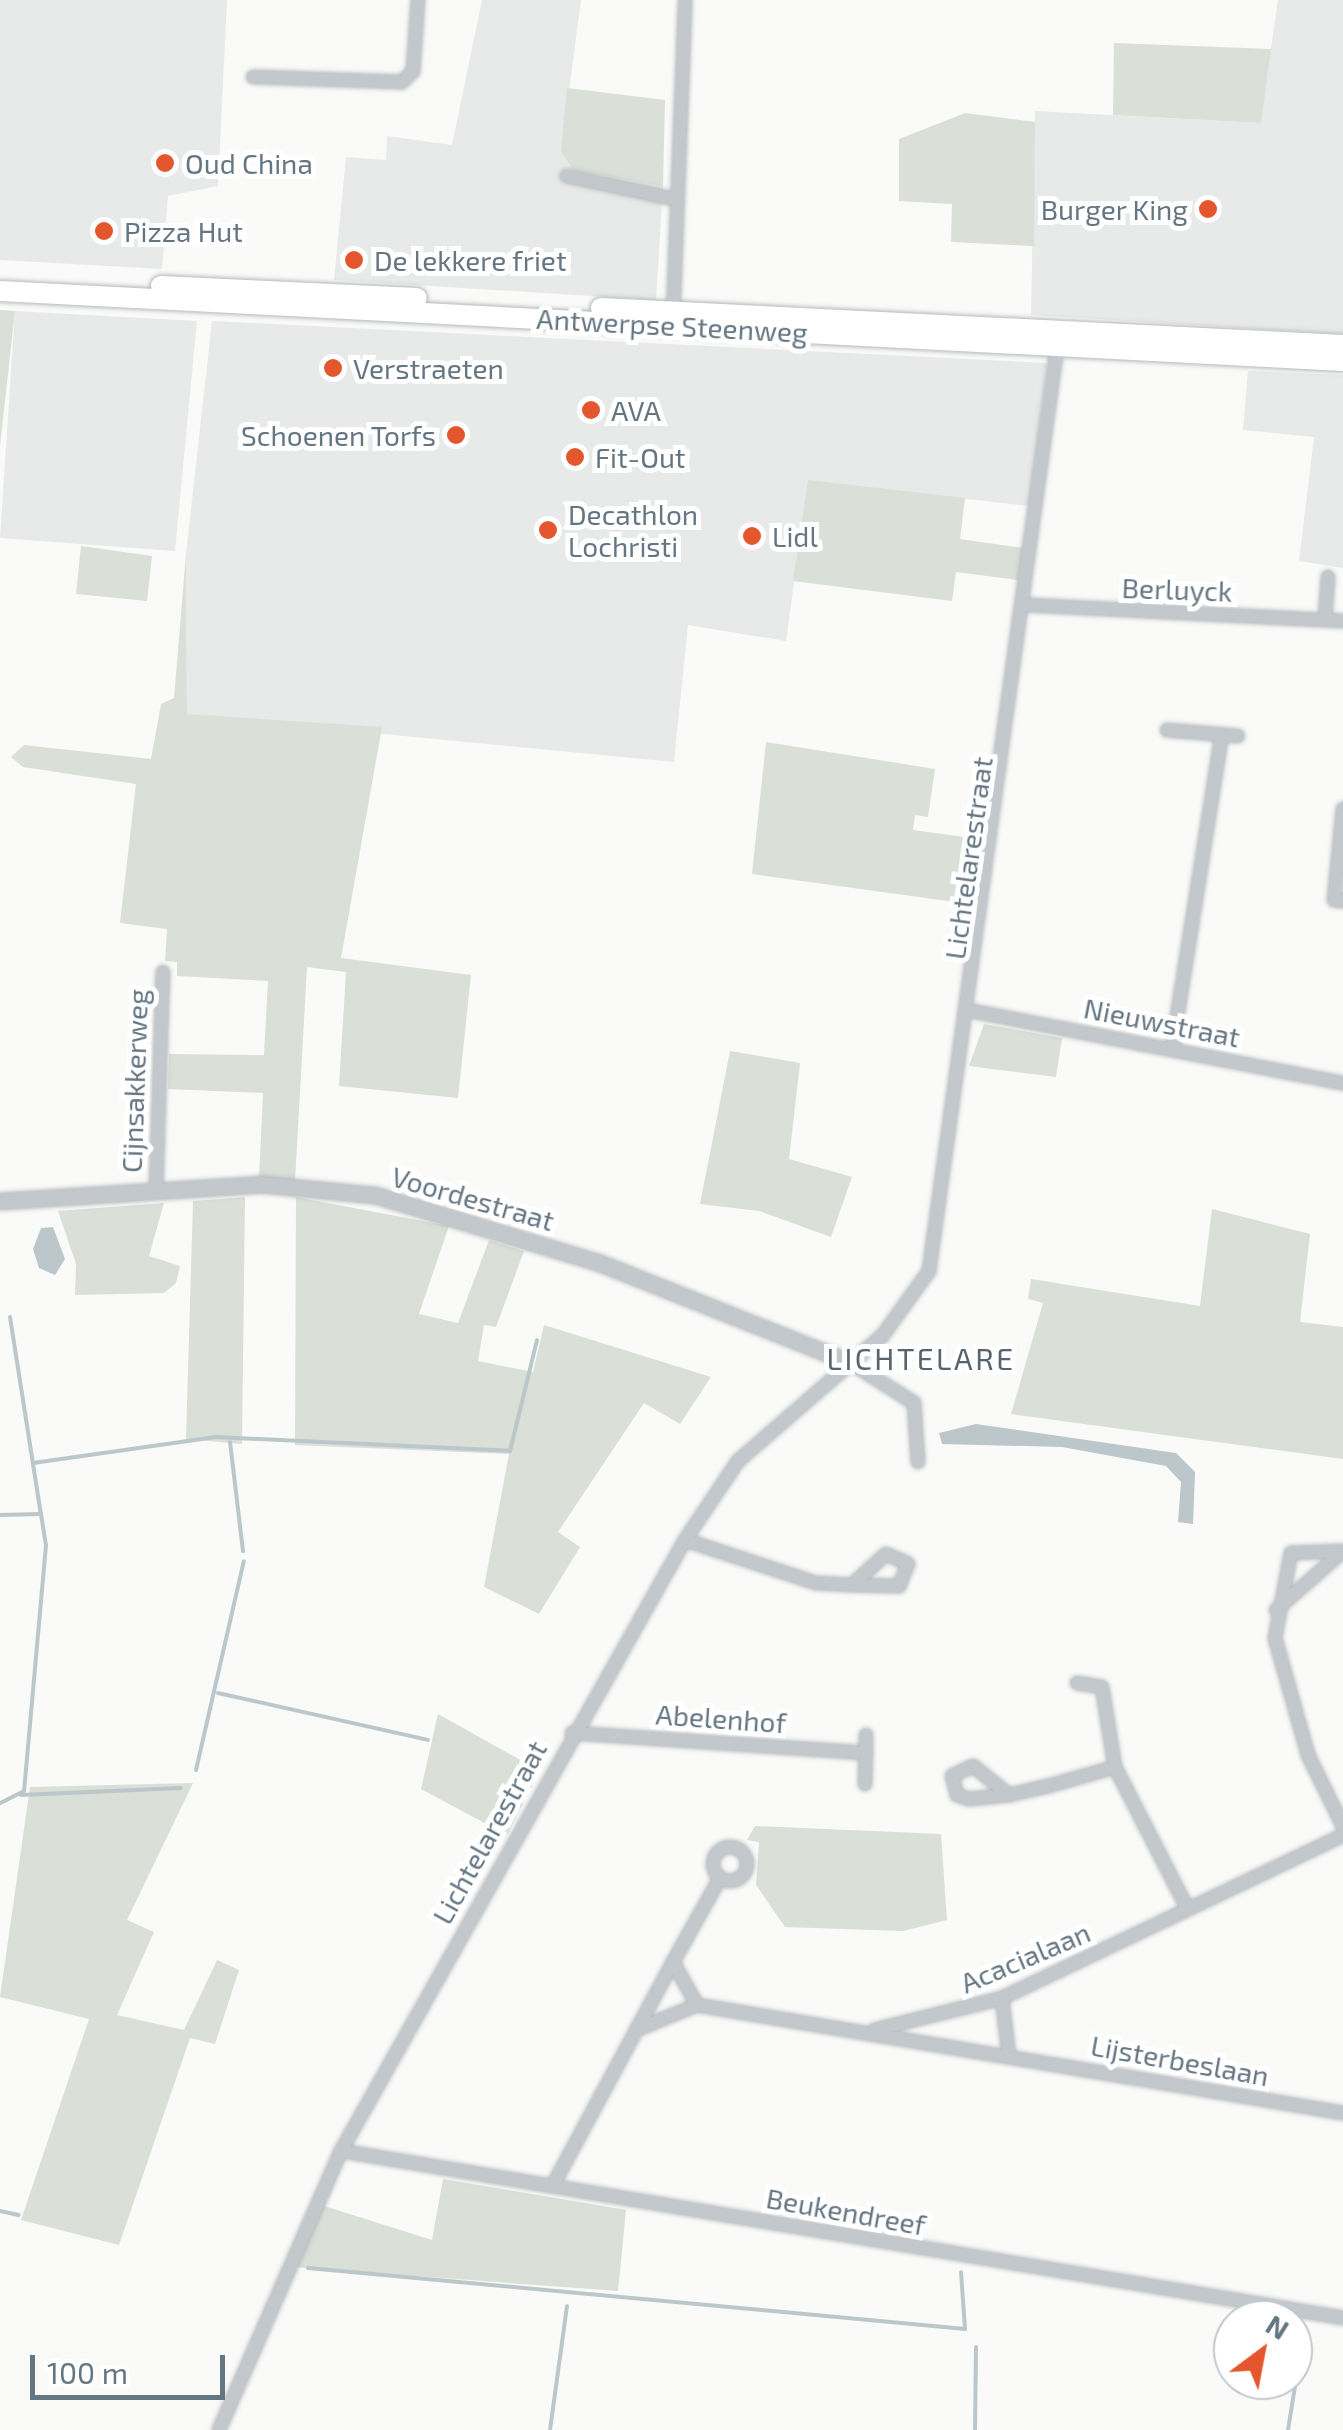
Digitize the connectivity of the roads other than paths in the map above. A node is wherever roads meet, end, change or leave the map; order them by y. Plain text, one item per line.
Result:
1 (418, 0) edge
2 (685, 0) edge
3 (253, 77) dead end
4 (567, 176) dead end
5 (674, 199) junction
6 (0, 277) edge
7 (0, 291) edge
8 (672, 319) junction
9 (1058, 337) junction
10 (1343, 345) edge
11 (1343, 360) edge
12 (1328, 577) dead end
13 (1027, 606) junction
14 (1325, 619) junction
15 (1343, 621) edge
16 (1167, 730) dead end
17 (1222, 734) junction
18 (1238, 736) dead end
19 (1343, 808) edge
20 (1343, 902) edge
21 (163, 972) dead end
22 (972, 1011) junction
23 (1172, 1048) junction
24 (1343, 1083) edge
25 (156, 1191) junction
26 (0, 1200) edge
27 (852, 1364) junction
28 (918, 1462) dead end
29 (685, 1540) junction
30 (1343, 1551) edge
31 (852, 1585) dead end
32 (1276, 1610) junction
33 (1077, 1683) dead end
34 (572, 1733) junction
35 (866, 1735) dead end
36 (866, 1753) junction
37 (1116, 1767) junction
38 (866, 1784) dead end
39 (1009, 1794) dead end
40 (1343, 1826) edge
41 (1343, 1835) edge
42 (720, 1878) dead end
43 (1187, 1908) junction
44 (673, 1962) junction
45 (1002, 1998) junction
46 (697, 2004) junction
47 (634, 2031) junction
48 (867, 2032) junction
49 (1009, 2057) junction
50 (1343, 2113) edge
51 (341, 2151) junction
52 (553, 2186) junction
53 (1343, 2318) edge
54 (219, 2430) edge

1 - 3 street
2 - 5 street
4 - 5 street
5 - 8 street
6 - 8 main road, Antwerpse Steenweg
7 - 8 main road, Antwerpse Steenweg
8 - 9 main road, Antwerpse Steenweg
9 - 10 main road, Antwerpse Steenweg
9 - 11 main road, Antwerpse Steenweg
9 - 13 street, Lichtelarestraat
12 - 14 street
13 - 14 street, Berluyck
13 - 22 street, Lichtelarestraat
14 - 15 street, Berluyck
16 - 17 street
17 - 18 street
17 - 23 street
19 - 20 street
21 - 25 street, Cijnsakkerweg
22 - 23 street, Nieuwstraat
22 - 27 street, Lichtelarestraat
23 - 24 street, Nieuwstraat
25 - 26 street, Voordestraat
25 - 27 street, Voordestraat
27 - 28 street
27 - 29 street, Lichtelarestraat
29 - 31 street
29 - 34 street, Lichtelarestraat
30 - 32 street
30 - 32 street
32 - 40 street
33 - 37 street
34 - 36 street, Abelenhof
34 - 51 street, Lichtelarestraat
35 - 36 street
36 - 38 street
37 - 39 street
37 - 43 street
41 - 43 street, Acacialaan
42 - 44 street
43 - 45 street, Acacialaan
44 - 46 street
44 - 47 street
45 - 48 street, Acacialaan
45 - 49 street
46 - 47 street
46 - 48 street, Acacialaan
47 - 52 street
48 - 49 street, Lijsterbeslaan
49 - 50 street, Lijsterbeslaan
51 - 52 street, Beukendreef
51 - 54 street, Lichtelarestraat
52 - 53 street, Beukendreef

